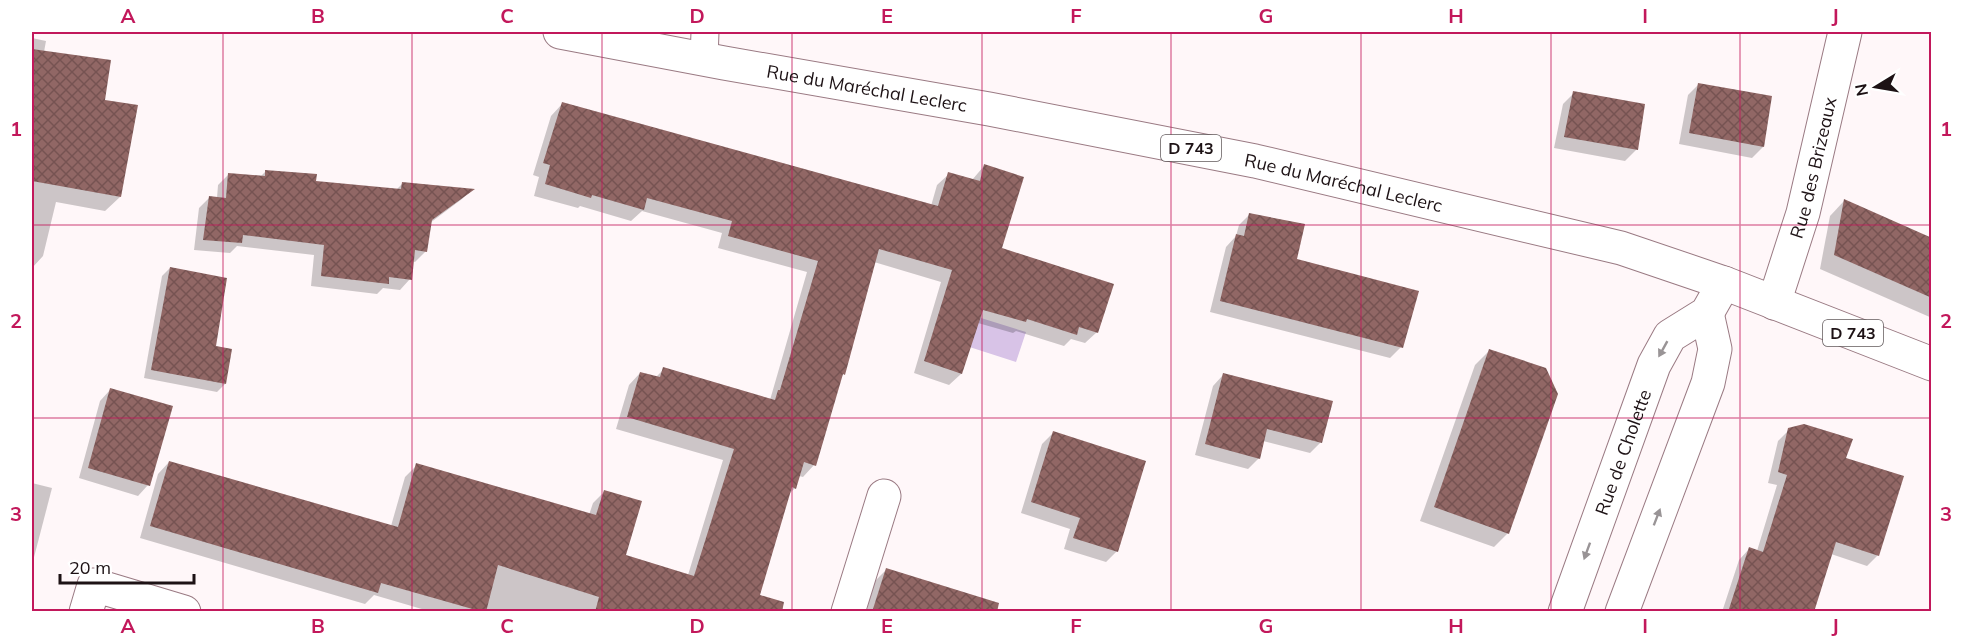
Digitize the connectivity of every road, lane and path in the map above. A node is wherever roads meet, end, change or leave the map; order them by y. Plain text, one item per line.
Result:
1 (560, 32) edge
2 (1845, 32) edge
3 (648, 39) edge
4 (705, 45) edge
5 (1724, 283) junction
6 (1774, 303) junction
7 (1707, 313) junction
8 (1932, 364) edge
9 (884, 496) dead end
10 (86, 612) edge
11 (184, 612) edge
12 (848, 612) edge
13 (1565, 612) edge
14 (1622, 612) edge

1 - 3 main road, Rue du Maréchal Leclerc / D 743
2 - 6 main road, Rue des Brizeaux
3 - 4 main road, Rue du Maréchal Leclerc / D 743
4 - 5 main road, Rue du Maréchal Leclerc / D 743
5 - 6 main road, Rue du Maréchal Leclerc / D 743
5 - 7 main road, Rue de Cholette
6 - 8 main road, Rue du Maréchal Leclerc / D 743
7 -> 13 main road, Rue de Cholette
14 -> 7 main road
9 - 12 main road
10 - 11 main road

